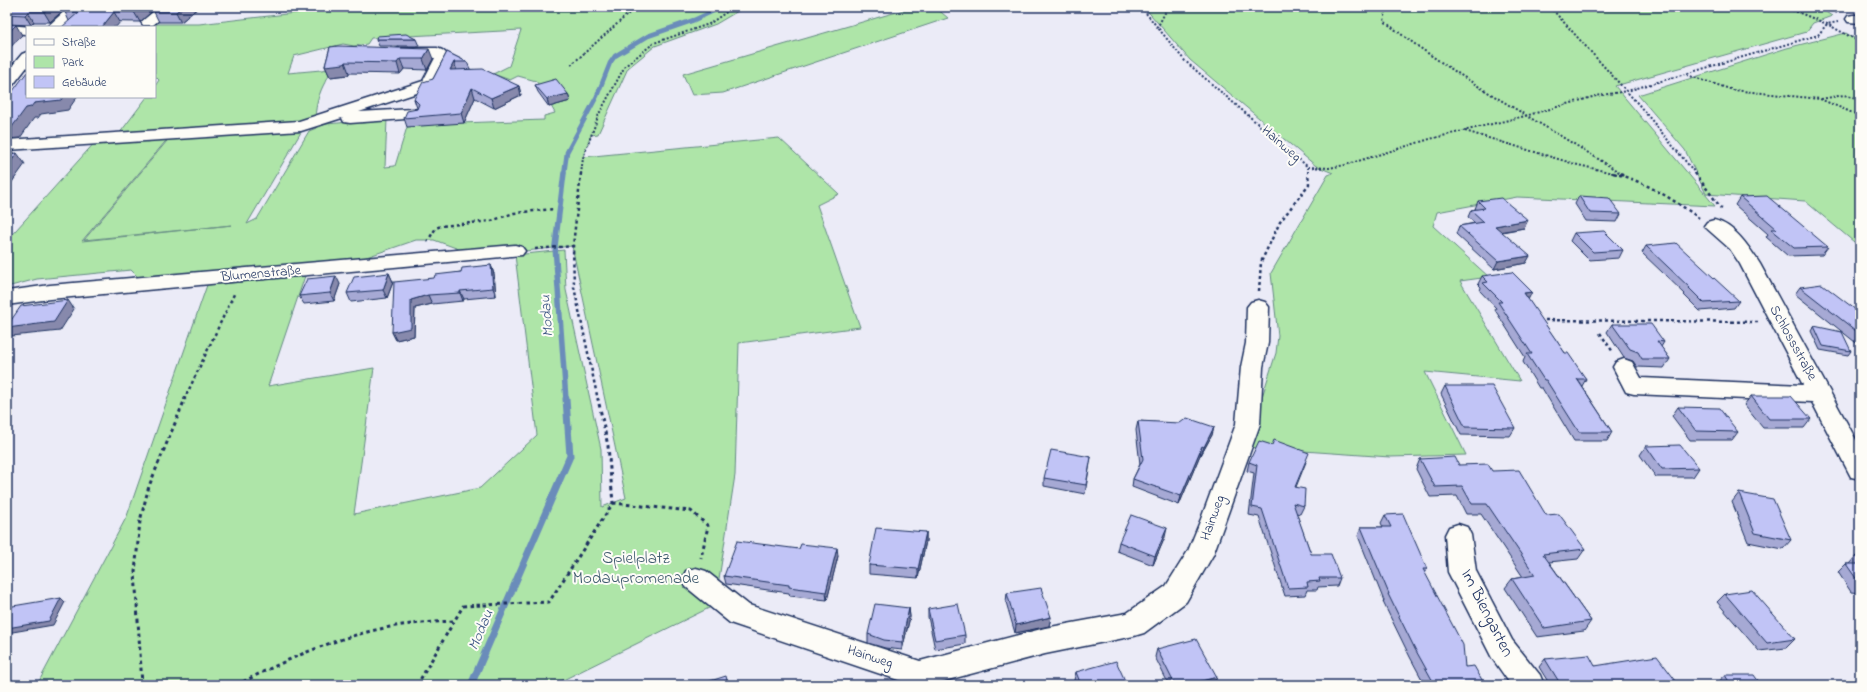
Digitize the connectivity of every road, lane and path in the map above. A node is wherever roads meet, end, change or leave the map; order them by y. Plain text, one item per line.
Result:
1 (78, 7) edge
2 (168, 7) edge
3 (636, 7) edge
4 (734, 7) edge
5 (1141, 7) edge
6 (1168, 7) edge
7 (1386, 7) edge
8 (1550, 7) edge
9 (1785, 7) edge
10 (1857, 19) edge
11 (148, 22) dead end
12 (1827, 24) junction
13 (55, 26) edge
14 (1157, 28) junction
15 (7, 29) edge
16 (26, 30) edge
17 (1860, 42) edge
18 (382, 52) edge
19 (26, 58) edge
20 (571, 65) dead end
21 (1686, 75) junction
22 (7, 82) edge
23 (1627, 91) junction
24 (1820, 99) junction
25 (1860, 99) edge
26 (413, 114) edge
27 (1525, 116) junction
28 (1860, 116) edge
29 (314, 121) junction
30 (1464, 131) junction
31 (7, 145) edge
32 (1308, 168) junction
33 (1625, 176) junction
34 (554, 210) dead end
35 (1714, 226) junction
36 (427, 242) dead end
37 (573, 246) junction
38 (515, 251) joint
39 (242, 276) junction
40 (7, 298) edge
41 (1258, 307) joint
42 (1539, 320) edge
43 (1780, 322) junction
44 (1600, 333) dead end
45 (1624, 367) joint
46 (1821, 394) junction
47 (1860, 470) edge
48 (613, 503) junction
49 (1458, 535) dead end
50 (696, 579) joint
51 (454, 620) junction
52 (922, 679) edge
53 (142, 685) edge
54 (237, 685) edge
55 (417, 685) edge
56 (1529, 685) edge

1 - 13 street
2 - 11 street
3 - 20 path
4 - 37 path
5 - 14 path, Hainweg
6 - 14 path
7 - 27 path
8 - 23 path
9 - 12 path
10 - 12 path
12 - 17 path
12 - 21 path
14 - 32 path, Hainweg
15 - 16 street
18 - 29 street
19 - 22 street
21 - 23 path
21 - 24 path
23 - 27 path
23 - 35 path
24 - 25 path
24 - 28 path
26 - 29 street
27 - 30 path
27 - 33 path
29 - 31 street
30 - 32 path
30 - 33 path
32 - 41 path, Hainweg
33 - 35 path
34 - 36 path
35 - 43 street, Schlossstraße
37 - 38 path
37 - 48 path
38 - 39 street, Blumenstraße
39 - 40 street, Blumenstraße
39 - 53 path
41 - 52 street, Hainweg
42 - 43 path
43 - 46 street, Schlossstraße
44 - 45 path
45 - 46 street
46 - 47 street, Schlossstraße
48 - 50 path
48 - 51 path
49 - 56 street, Im Biengarten
50 - 52 street, Hainweg
51 - 54 path
51 - 55 path

